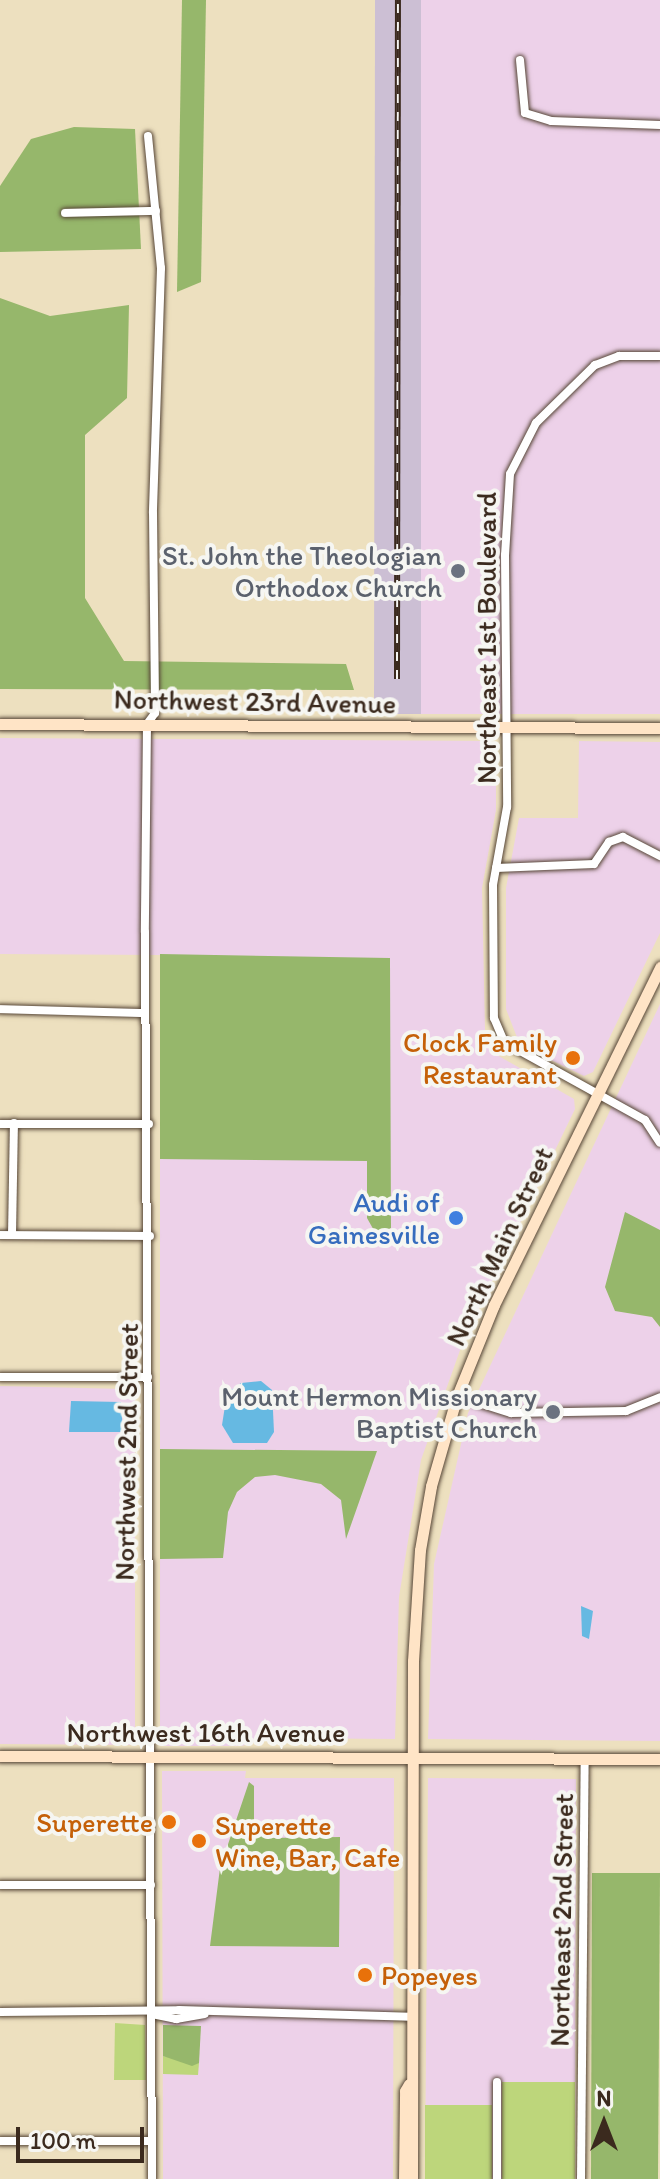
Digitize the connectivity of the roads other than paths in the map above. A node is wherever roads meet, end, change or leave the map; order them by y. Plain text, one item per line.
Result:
1 (520, 60) dead end
2 (660, 125) edge
3 (148, 136) dead end
4 (156, 211) junction
5 (65, 213) dead end
6 (660, 356) edge
7 (0, 724) edge
8 (147, 724) junction
9 (509, 727) junction
10 (660, 728) edge
11 (660, 856) edge
12 (496, 868) junction
13 (660, 967) edge
14 (0, 1009) edge
15 (145, 1013) junction
16 (597, 1095) junction
17 (14, 1123) junction
18 (0, 1124) edge
19 (149, 1124) junction
20 (660, 1143) edge
21 (0, 1235) edge
22 (12, 1235) junction
23 (150, 1236) junction
24 (0, 1377) edge
25 (148, 1377) junction
26 (457, 1396) junction
27 (660, 1397) edge
28 (149, 1755) junction
29 (0, 1756) edge
30 (413, 1756) junction
31 (585, 1758) junction
32 (660, 1759) edge
33 (0, 1885) edge
34 (151, 1885) junction
35 (0, 2012) edge
36 (151, 2014) junction
37 (410, 2017) junction
38 (497, 2082) dead end
39 (409, 2084) junction
40 (0, 2141) edge
41 (152, 2141) junction
42 (152, 2179) edge
43 (404, 2179) edge
44 (412, 2179) edge
45 (497, 2179) edge
46 (581, 2179) edge

1 - 2 street
3 - 4 street, Northwest 2nd Street
4 - 5 street
4 - 8 street, Northwest 2nd Street
6 - 9 street, Northeast 1st Boulevard
7 - 8 main road, Northwest 23rd Avenue
8 - 9 main road, Northwest 23rd Avenue
8 - 15 street, Northwest 2nd Street
9 - 10 main road, Northwest 23rd Avenue
9 - 12 street, Northeast 1st Boulevard
11 - 12 street
12 - 16 street, Northeast 1st Boulevard
13 - 16 main road, North Main Street
14 - 15 street
15 - 19 street, Northwest 2nd Street
16 - 20 street, Northeast 1st Boulevard
16 - 26 main road, North Main Street
17 - 18 street
17 - 19 street
17 - 22 street
19 - 23 street, Northwest 2nd Street
21 - 22 street
22 - 23 street
23 - 25 street, Northwest 2nd Street
24 - 25 street
25 - 28 street, Northwest 2nd Street
26 - 27 street
26 - 30 main road, North Main Street
28 - 29 main road, Northwest 16th Avenue
28 - 30 main road, Northwest 16th Avenue
28 - 34 street, Northwest 2nd Street
30 - 31 main road, Northwest 16th Avenue
30 - 37 main road, North Main Street
31 - 32 main road, Northwest 16th Avenue
31 - 46 street, Northeast 2nd Street
33 - 34 street
34 - 36 street, Northwest 2nd Street
35 - 36 street
36 - 37 street
36 - 41 street, Northwest 2nd Street
37 - 39 main road, North Main Street
38 - 45 street
39 - 43 main road
39 - 44 main road
40 - 41 street
41 - 42 street, Northwest 2nd Street

